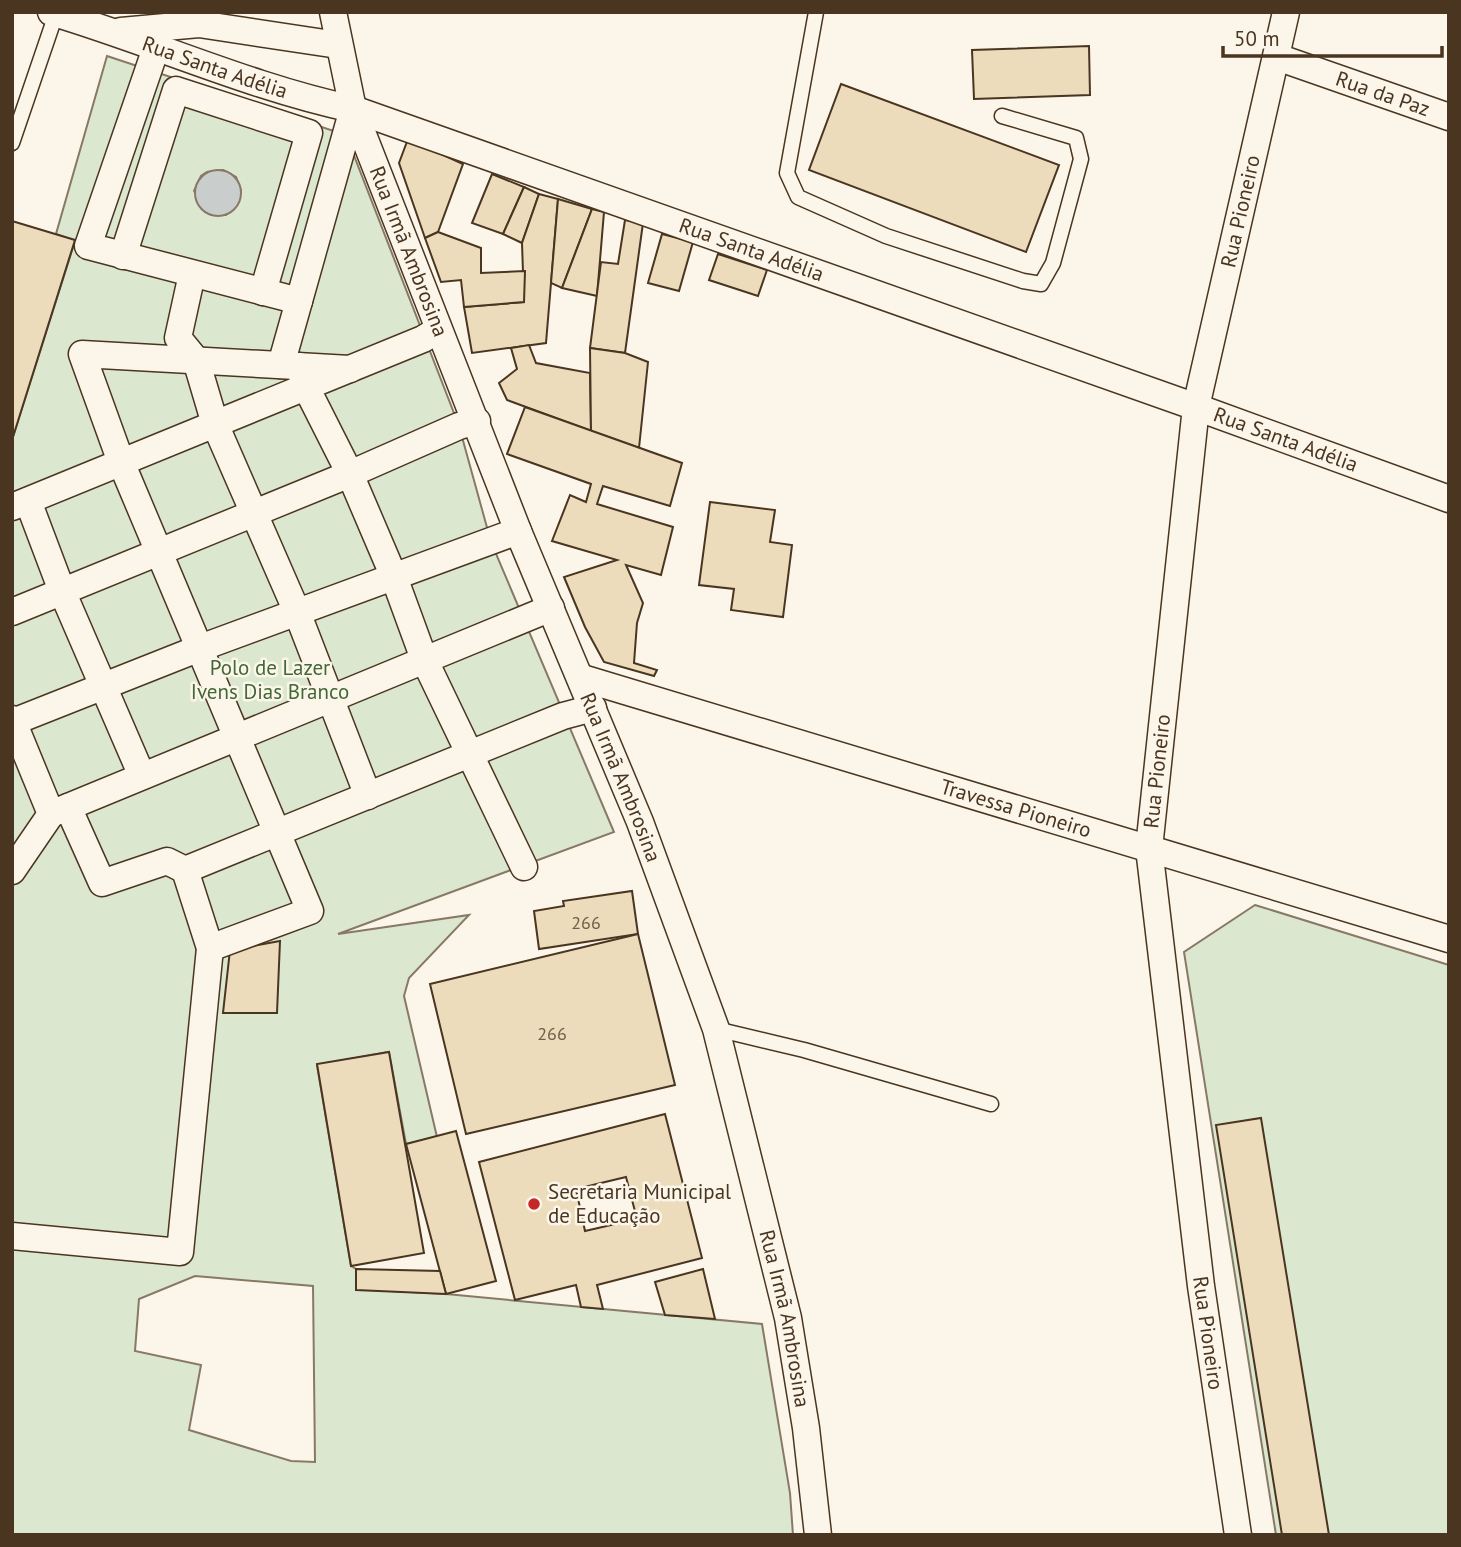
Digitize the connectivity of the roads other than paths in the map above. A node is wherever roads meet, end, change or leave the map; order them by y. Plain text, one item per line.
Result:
1 (333, 12) edge
2 (816, 12) edge
3 (1286, 12) edge
4 (53, 13) edge
5 (115, 32) junction
6 (338, 45) junction
7 (156, 48) junction
8 (1277, 57) junction
9 (187, 59) junction
10 (176, 90) junction
11 (316, 101) junction
12 (353, 109) junction
13 (1002, 116) dead end
14 (1449, 117) edge
15 (309, 133) junction
16 (12, 143) edge
17 (123, 256) junction
18 (192, 274) junction
19 (264, 292) junction
20 (299, 301) junction
21 (438, 330) junction
22 (196, 360) junction
23 (295, 372) junction
24 (1196, 407) junction
25 (477, 421) junction
26 (215, 424) junction
27 (121, 462) junction
28 (350, 474) junction
29 (1449, 499) edge
30 (20, 504) edge
31 (253, 512) junction
32 (518, 531) junction
33 (159, 552) junction
34 (394, 577) junction
35 (62, 592) junction
36 (551, 608) junction
37 (12, 611) edge
38 (297, 612) junction
39 (200, 648) junction
40 (424, 659) junction
41 (582, 678) junction
42 (102, 687) junction
43 (330, 699) junction
44 (593, 708) junction
45 (13, 721) edge
46 (237, 737) junction
47 (468, 755) junction
48 (142, 776) junction
49 (368, 796) junction
50 (59, 810) junction
51 (277, 833) junction
52 (1149, 848) junction
53 (524, 867) dead end
54 (186, 870) junction
55 (12, 871) edge
56 (1449, 939) edge
57 (210, 948) junction
58 (716, 1029) junction
59 (990, 1104) dead end
60 (12, 1236) edge
61 (818, 1535) edge
62 (1238, 1535) edge

1 - 6 street, Rua Irmã Ambrosina
2 - 13 lane
3 - 8 street, Rua Pioneiro
4 - 5 street, Rua Santa Adélia
4 - 16 lane
5 - 6 street
5 - 7 street, Rua Santa Adélia
6 - 12 street, Rua Irmã Ambrosina
7 - 9 street, Rua Santa Adélia
7 - 17 street
8 - 14 street, Rua da Paz
8 - 24 street, Rua Pioneiro
9 - 10 street
9 - 11 street, Rua Santa Adélia
10 - 15 street
10 - 17 street
11 - 12 street, Rua Santa Adélia
11 - 15 street
12 - 20 street
12 - 21 street, Rua Irmã Ambrosina
12 - 24 street, Rua Santa Adélia
15 - 19 street
17 - 18 street
18 - 19 street
18 - 22 street
19 - 20 street
20 - 23 street
21 - 23 street
21 - 25 street, Rua Irmã Ambrosina
22 - 23 street
22 - 26 street
22 - 27 street
23 - 26 street
23 - 28 street
24 - 29 street, Rua Santa Adélia
24 - 52 street, Rua Pioneiro
25 - 28 street
25 - 32 street, Rua Irmã Ambrosina
26 - 27 street
26 - 31 street
27 - 30 street
27 - 33 street
28 - 31 street
28 - 34 street
30 - 35 street
31 - 33 street
31 - 38 street
32 - 34 street
32 - 36 street, Rua Irmã Ambrosina
33 - 35 street
33 - 39 street
34 - 38 street
34 - 40 street
35 - 37 street
35 - 42 street
36 - 40 street
36 - 41 street, Rua Irmã Ambrosina
38 - 39 street
38 - 43 street
39 - 42 street
39 - 46 street
40 - 43 street
40 - 47 street
41 - 44 street, Rua Irmã Ambrosina
41 - 52 street, Travessa Pioneiro
42 - 45 street
42 - 48 street
43 - 46 street
43 - 49 street
44 - 47 street
44 - 58 street, Rua Irmã Ambrosina
45 - 50 street
46 - 48 street
46 - 51 street
47 - 49 street
47 - 53 street
48 - 50 street
49 - 51 street
50 - 54 street
50 - 55 street
51 - 54 street
51 - 57 street
52 - 56 street, Travessa Pioneiro
52 - 62 street, Rua Pioneiro
54 - 57 street
57 - 60 street
58 - 59 lane
58 - 61 street, Rua Irmã Ambrosina

